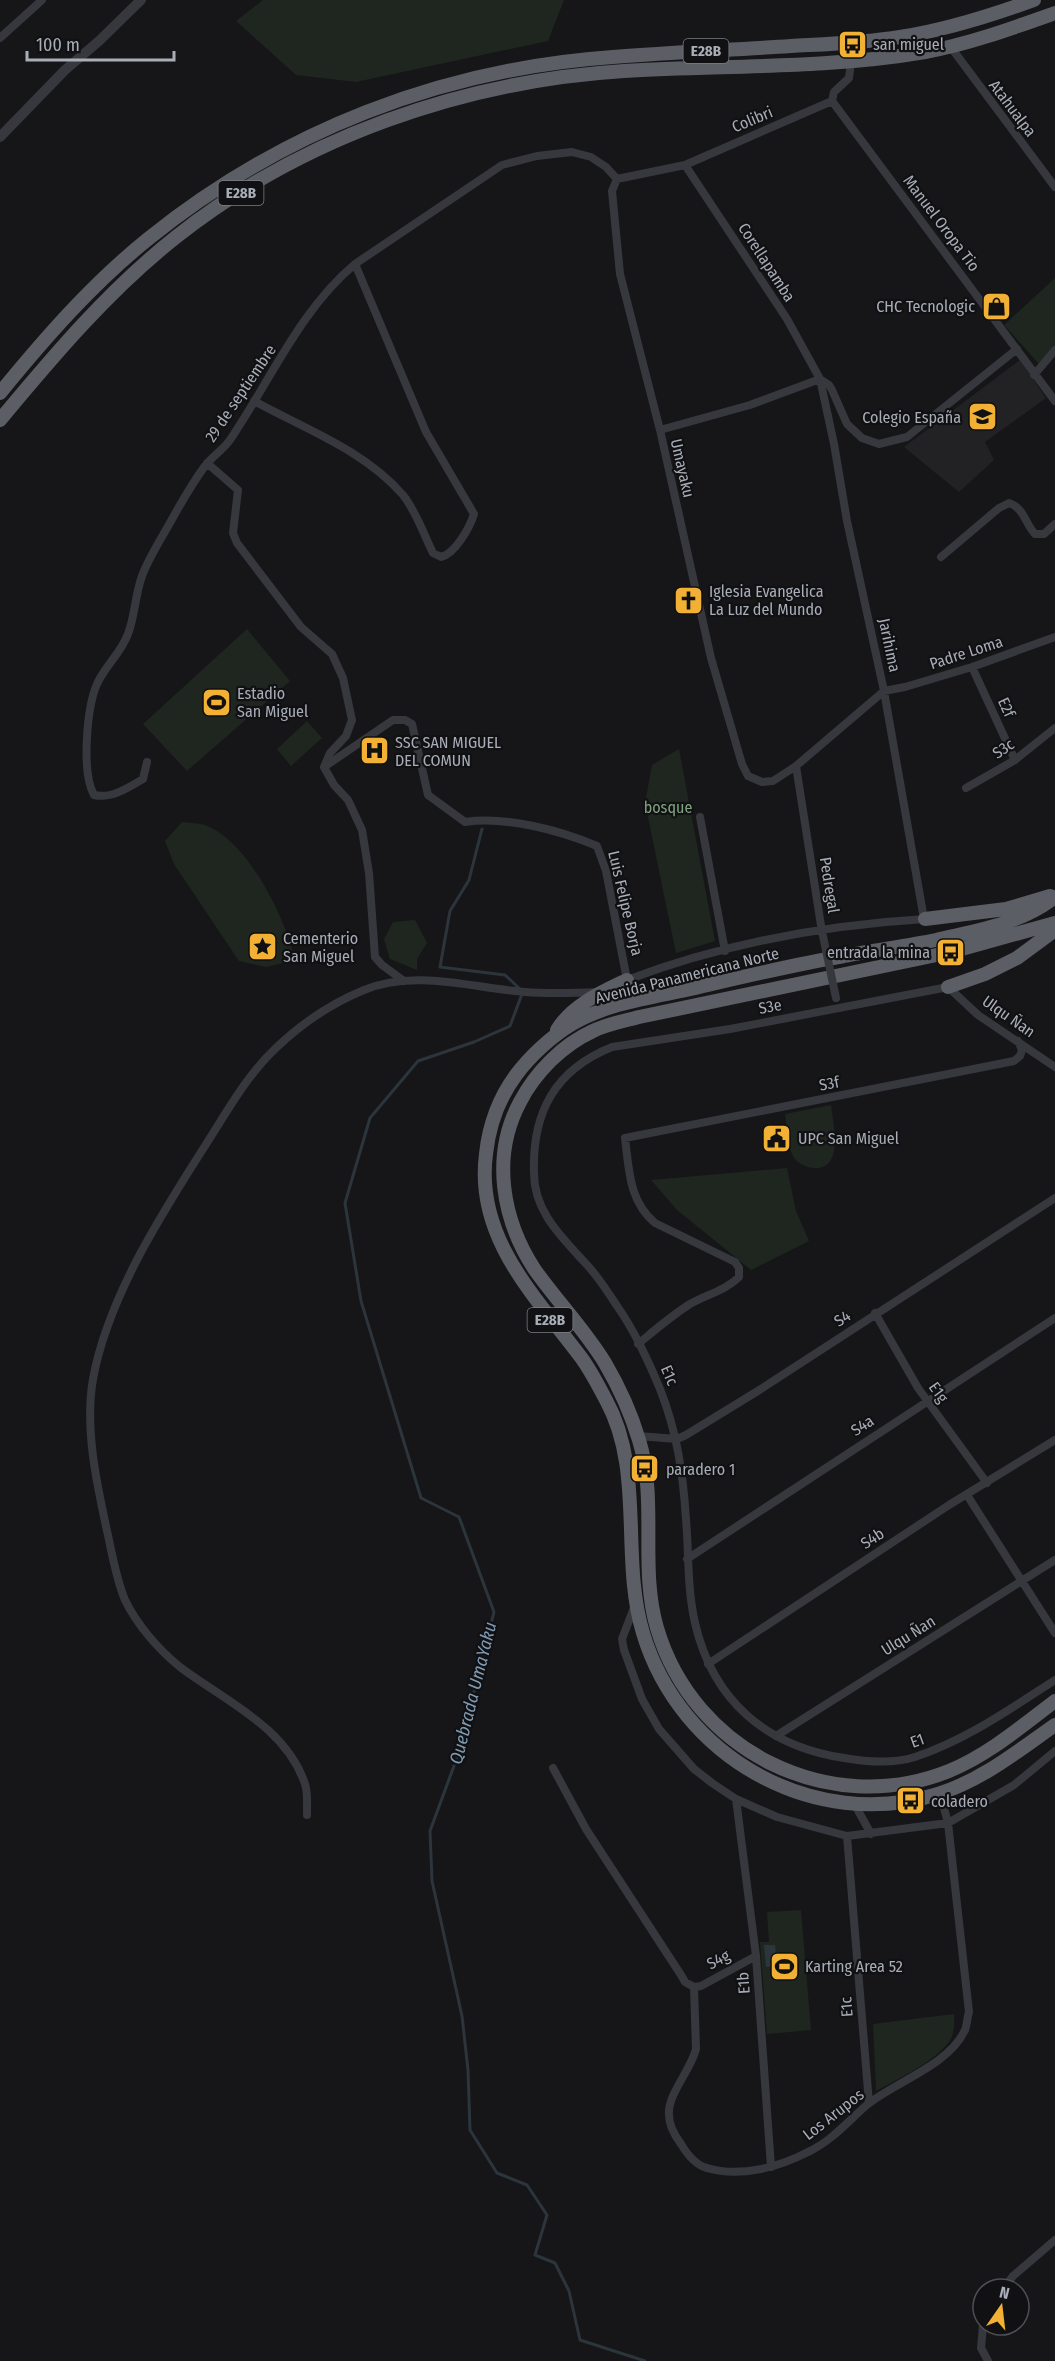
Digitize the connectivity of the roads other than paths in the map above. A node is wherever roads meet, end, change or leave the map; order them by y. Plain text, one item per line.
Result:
1 (42, 0) edge
2 (141, 0) edge
3 (1034, 0) edge
4 (1054, 14) edge
5 (0, 38) edge
6 (950, 46) junction
7 (851, 62) junction
8 (832, 101) junction
9 (2, 132) edge
10 (685, 165) junction
11 (617, 179) junction
12 (1055, 187) edge
13 (356, 264) junction
14 (1017, 349) junction
15 (1055, 350) edge
16 (1034, 375) junction
17 (820, 379) junction
18 (0, 393) edge
19 (254, 401) junction
20 (1055, 401) edge
21 (0, 420) edge
22 (660, 430) junction
23 (207, 463) junction
24 (1055, 524) edge
25 (941, 557) dead end
26 (1055, 637) edge
27 (972, 667) junction
28 (884, 691) junction
29 (1052, 731) edge
30 (1055, 741) edge
31 (1015, 760) junction
32 (147, 762) dead end
33 (796, 766) junction
34 (324, 767) junction
35 (966, 788) dead end
36 (699, 817) dead end
37 (1055, 896) edge
38 (924, 919) junction
39 (1055, 923) edge
40 (1055, 930) edge
41 (822, 932) junction
42 (725, 951) junction
43 (627, 980) junction
44 (404, 981) junction
45 (948, 987) junction
46 (603, 992) junction
47 (838, 1008) junction
48 (552, 1039) junction
49 (1018, 1041) junction
50 (598, 1053) joint
51 (1055, 1066) edge
52 (1055, 1198) edge
53 (875, 1313) junction
54 (1055, 1318) edge
55 (638, 1344) junction
56 (927, 1401) junction
57 (638, 1436) junction
58 (677, 1438) junction
59 (1055, 1440) edge
60 (987, 1483) junction
61 (968, 1495) junction
62 (687, 1559) junction
63 (1055, 1560) edge
64 (1023, 1581) junction
65 (637, 1601) junction
66 (1055, 1633) edge
67 (708, 1664) junction
68 (1055, 1680) edge
69 (1055, 1701) edge
70 (1055, 1725) edge
71 (776, 1736) junction
72 (1055, 1751) edge
73 (553, 1768) dead end
74 (940, 1794) junction
75 (736, 1798) junction
76 (855, 1805) junction
77 (307, 1815) dead end
78 (948, 1823) junction
79 (871, 1834) junction
80 (847, 1836) junction
81 (756, 1956) junction
82 (694, 1987) junction
83 (869, 2103) junction
84 (771, 2167) junction
85 (1055, 2240) edge
86 (1012, 2277) edge
87 (982, 2337) edge
88 (988, 2361) edge

1 - 5 street
2 - 9 street
3 - 18 highway, E28B
4 - 6 highway, E28B
6 - 7 highway, E28B
6 - 12 street, Atahualpa
7 - 8 street
7 - 21 highway, E28B
8 - 10 street, Colibri
8 - 14 street, Manuel Oropa Tio
10 - 11 street
10 - 17 street, Corellapamba
11 - 13 street, 29 de septiembre
11 - 22 street, Umayaku
13 - 19 street, 29 de septiembre
13 - 19 street
14 - 16 street, Manuel Oropa Tio
14 - 17 street
15 - 16 street
16 - 20 street, Manuel Oropa Tio
17 - 22 street
17 - 28 street, Jarihima
19 - 23 street, 29 de septiembre
22 - 33 street, Umayaku
23 - 32 street, 29 de septiembre
23 - 34 street
24 - 25 street
26 - 27 street, Padre Loma
27 - 28 street, Padre Loma
27 - 31 street, E2f
28 - 33 street, Umayaku
28 - 38 street, Jarihima
29 - 30 street
29 - 31 street, S3c
31 - 35 street, S3c
33 - 41 street, Pedregal
34 - 43 street, Luis Felipe Borja
34 - 44 street
36 - 42 street
37 - 38 highway
37 - 48 highway, Avenida Panamericana Norte / E28B
38 - 41 street, Luis Felipe Borja
39 - 57 highway, Avenida Panamericana Norte / E28B
40 - 45 highway
41 - 42 street, Luis Felipe Borja
41 - 47 street, Pedregal, bridge
42 - 43 street, Luis Felipe Borja
43 - 46 highway
44 - 46 street
44 - 77 street
45 - 47 street, S3e
45 - 49 street, Ulqu Ñan
46 - 48 highway
47 - 50 street, S3e
48 - 65 highway, Avenida Panamericana Norte / E28B
49 - 51 street, Ulqu Ñan
49 - 55 street, S3f
50 - 55 street, E1c
52 - 53 street, S4
53 - 56 street, E1g
53 - 58 street, S4
54 - 56 street, S4a
55 - 58 street, E1c
56 - 60 street, E1g
56 - 62 street, S4a
57 - 58 street
57 - 69 highway, Avenida Panamericana Norte / E28B
58 - 62 street, E1c
59 - 60 street, S4b
60 - 61 street, S4b
61 - 64 street
61 - 67 street, S4b
62 - 67 street, E1c
63 - 64 street, Ulqu Ñan
64 - 66 street
64 - 71 street, Ulqu Ñan
65 - 75 street
65 - 76 highway, Avenida Panamericana Norte / E28B
67 - 71 street, E1c
68 - 71 street, E1
70 - 74 highway, Avenida Panamericana Norte / E28B
72 - 78 street
73 - 82 street
74 - 76 highway, Avenida Panamericana Norte / E28B
74 - 78 street, Los Arupos
75 - 80 street
75 - 81 street, E1b
76 - 79 street
78 - 79 street
78 - 83 street, Los Arupos
79 - 80 street
80 - 83 street, E1c
81 - 82 street, S4g
81 - 84 street, E1b
82 - 84 street, Los Arupos
83 - 84 street, Los Arupos
85 - 86 street
87 - 88 street

